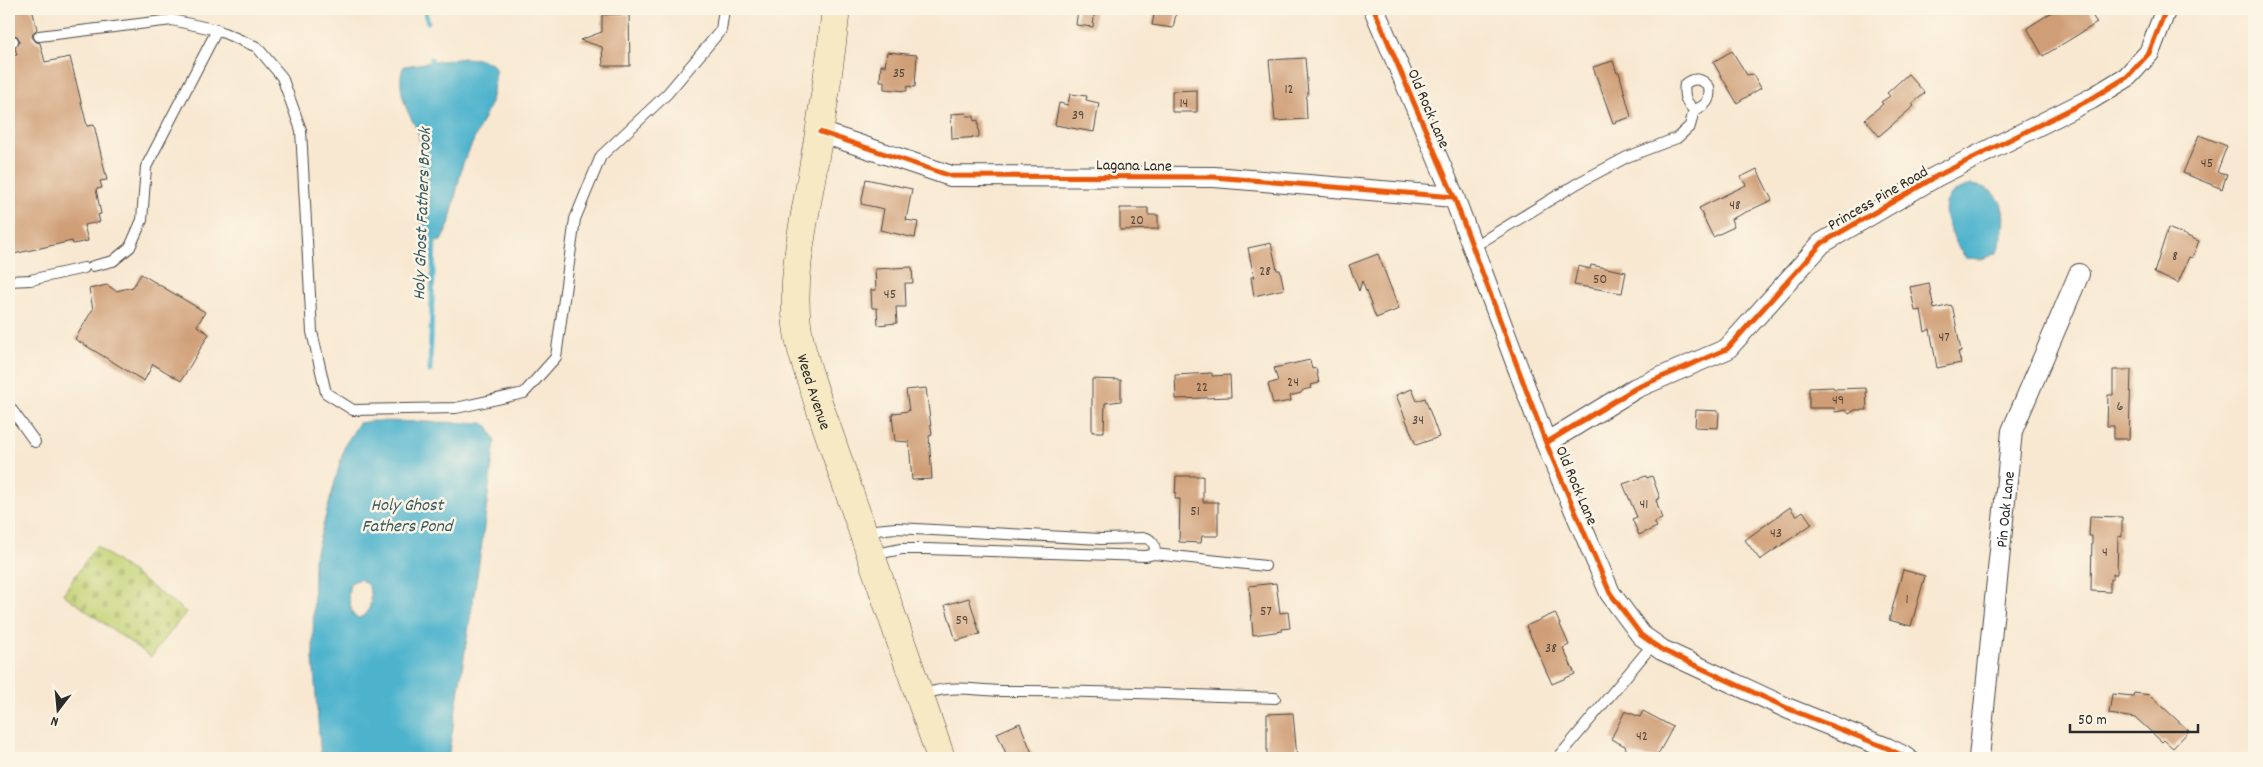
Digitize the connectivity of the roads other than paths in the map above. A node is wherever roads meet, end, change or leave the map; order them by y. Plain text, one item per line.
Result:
1 (724, 9) edge
2 (836, 9) edge
3 (1374, 9) edge
4 (2166, 9) edge
5 (217, 30) junction
6 (39, 36) dead end
7 (1694, 110) dead end
8 (820, 132) junction
9 (1454, 197) junction
10 (1473, 247) junction
11 (2079, 274) dead end
12 (9, 281) edge
13 (9, 406) edge
14 (35, 442) dead end
15 (1546, 443) junction
16 (867, 543) junction
17 (1154, 554) junction
18 (1265, 566) dead end
19 (1653, 644) junction
20 (920, 696) junction
21 (1275, 698) dead end
22 (941, 758) edge
23 (1558, 758) edge
24 (1907, 758) edge
25 (1979, 758) edge

1 - 5 lane
2 - 8 main road, Weed Avenue
3 - 9 street, Old Rock Lane
4 - 15 street, Princess Pine Road
5 - 6 lane
5 - 12 lane
7 - 10 lane
8 - 9 street, Lagana Lane
8 - 16 main road, Weed Avenue
9 - 10 street, Old Rock Lane
10 - 15 street, Old Rock Lane
11 - 25 street, Pin Oak Lane
13 - 14 lane
15 - 19 street, Old Rock Lane
16 - 17 lane
16 - 17 lane
16 - 20 main road, Weed Avenue
17 - 18 lane
19 - 23 lane
19 - 24 street, Old Rock Lane
20 - 21 lane
20 - 22 main road, Weed Avenue

